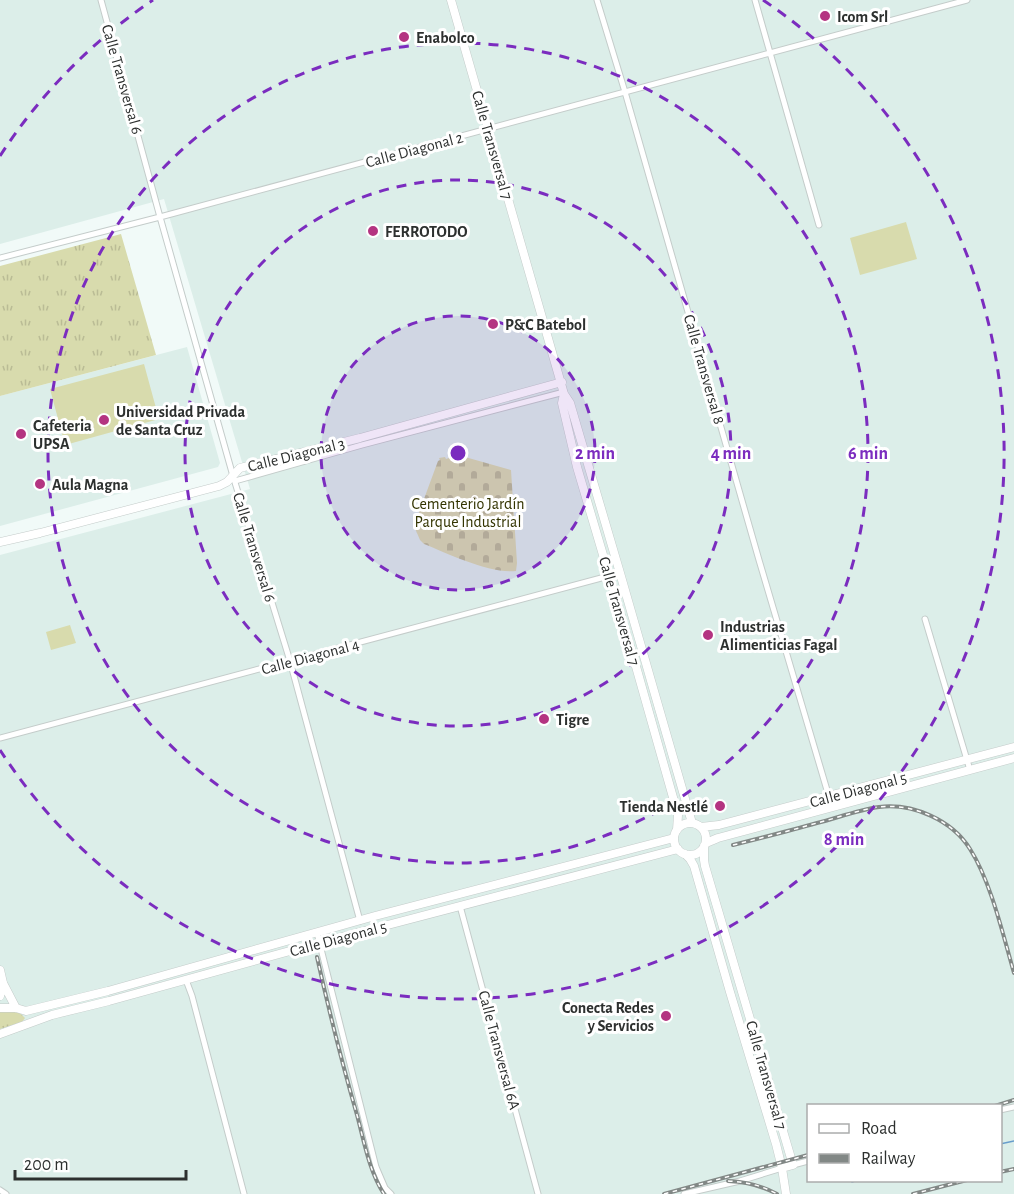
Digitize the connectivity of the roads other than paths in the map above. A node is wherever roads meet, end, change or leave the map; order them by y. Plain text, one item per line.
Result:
1 (100, 0) edge
2 (451, 0) edge
3 (597, 0) edge
4 (755, 0) edge
5 (967, 0) edge
6 (770, 53) junction
7 (625, 92) junction
8 (489, 128) junction
9 (160, 217) junction
10 (819, 225) dead end
11 (0, 258) edge
12 (562, 382) junction
13 (564, 393) junction
14 (234, 479) junction
15 (0, 542) edge
16 (620, 573) junction
17 (610, 576) junction
18 (925, 619) dead end
19 (290, 661) junction
20 (0, 738) edge
21 (668, 741) junction
22 (658, 744) junction
23 (1014, 747) edge
24 (1014, 758) edge
25 (966, 760) junction
26 (969, 770) junction
27 (829, 796) junction
28 (832, 807) junction
29 (692, 823) junction
30 (701, 827) junction
31 (677, 830) junction
32 (674, 838) junction
33 (705, 845) junction
34 (682, 852) junction
35 (501, 883) junction
36 (504, 895) junction
37 (460, 906) junction
38 (360, 921) junction
39 (724, 929) junction
40 (713, 932) junction
41 (317, 933) junction
42 (319, 943) junction
43 (260, 949) junction
44 (262, 959) junction
45 (0, 970) edge
46 (186, 980) junction
47 (3, 983) junction
48 (108, 991) junction
49 (0, 996) edge
50 (109, 1001) junction
51 (0, 1008) edge
52 (16, 1008) junction
53 (26, 1011) junction
54 (25, 1024) junction
55 (754, 1032) junction
56 (0, 1034) edge
57 (743, 1035) junction
58 (778, 1115) junction
59 (768, 1119) junction
60 (807, 1161) edge
61 (793, 1165) junction
62 (782, 1168) junction
63 (0, 1190) edge
64 (6, 1194) edge
65 (244, 1194) edge
66 (391, 1194) edge
67 (538, 1194) edge
68 (684, 1194) edge
69 (786, 1194) edge

1 - 9 street, Calle Transversal 6
2 - 8 street, Calle Transversal 7
3 - 7 street, Calle Transversal 8
4 - 6 street
5 - 6 street, Calle Diagonal 2
6 - 7 street, Calle Diagonal 2
6 - 10 street
7 - 8 street, Calle Diagonal 2
7 - 27 street, Calle Transversal 8
8 - 9 street, Calle Diagonal 2
8 - 12 street, Calle Transversal 7
9 - 11 street, Calle Diagonal 2
9 - 14 street, Calle Transversal 6
12 - 13 street, Calle Transversal 7
12 - 14 street, Calle Diagonal 3
13 - 14 street
13 - 16 street, Calle Transversal 7
13 - 17 street, Calle Transversal 7
14 - 15 street, Calle Diagonal 3
14 - 19 street, Calle Transversal 6
16 - 17 street, Calle Diagonal 4
16 - 21 street, Calle Transversal 7
17 - 19 street, Calle Diagonal 4
17 - 22 street, Calle Transversal 7
18 - 25 street
19 - 20 street, Calle Diagonal 4
19 - 38 street, Calle Transversal 6
21 - 22 street
21 - 29 street, Calle Transversal 7
22 - 31 street, Calle Transversal 7
23 - 25 street, Calle Diagonal 5
24 - 26 street, Calle Diagonal 5
25 - 26 street
25 - 27 street, Calle Diagonal 5
26 - 28 street, Calle Diagonal 5
27 - 28 street, Calle Transversal 8
27 - 30 street, Calle Diagonal 5
28 - 33 street, Calle Diagonal 5
29 - 30 street
29 - 31 street
30 - 33 street
31 - 32 street
32 - 34 street
32 - 35 street, Calle Diagonal 5
33 - 34 street
33 - 39 street, Calle Transversal 7
34 - 36 street, Calle Diagonal 5
34 - 40 street, Calle Transversal 7
35 - 36 street
35 - 38 street, Calle Diagonal 5
36 - 37 street, Calle Diagonal 5
37 - 42 street, Calle Diagonal 5
37 - 67 street, Calle Transversal 6A
38 - 41 street, Calle Diagonal 5
39 - 40 street
39 - 55 street, Calle Transversal 7
40 - 57 street, Calle Transversal 7
41 - 42 street
41 - 43 street, Calle Diagonal 5
42 - 44 street, Calle Diagonal 5
42 - 66 street
43 - 44 street
43 - 48 street, Calle Diagonal 5
44 - 46 street, Calle Diagonal 5
45 - 47 street
46 - 50 street, Calle Diagonal 5
46 - 65 street
47 - 49 street
47 - 52 street
48 - 50 street
48 - 53 street, Calle Diagonal 5
50 - 54 street, Calle Diagonal 5
51 - 52 street
52 - 53 street
53 - 54 street
54 - 56 street, Calle Diagonal 5
55 - 57 street
55 - 58 street, Calle Transversal 7
57 - 59 street, Calle Transversal 7
58 - 59 street
58 - 61 street, Calle Transversal 7
59 - 62 street, Calle Transversal 7
60 - 61 street
61 - 62 street
62 - 68 street
62 - 69 street, Calle Transversal 7
63 - 64 street

